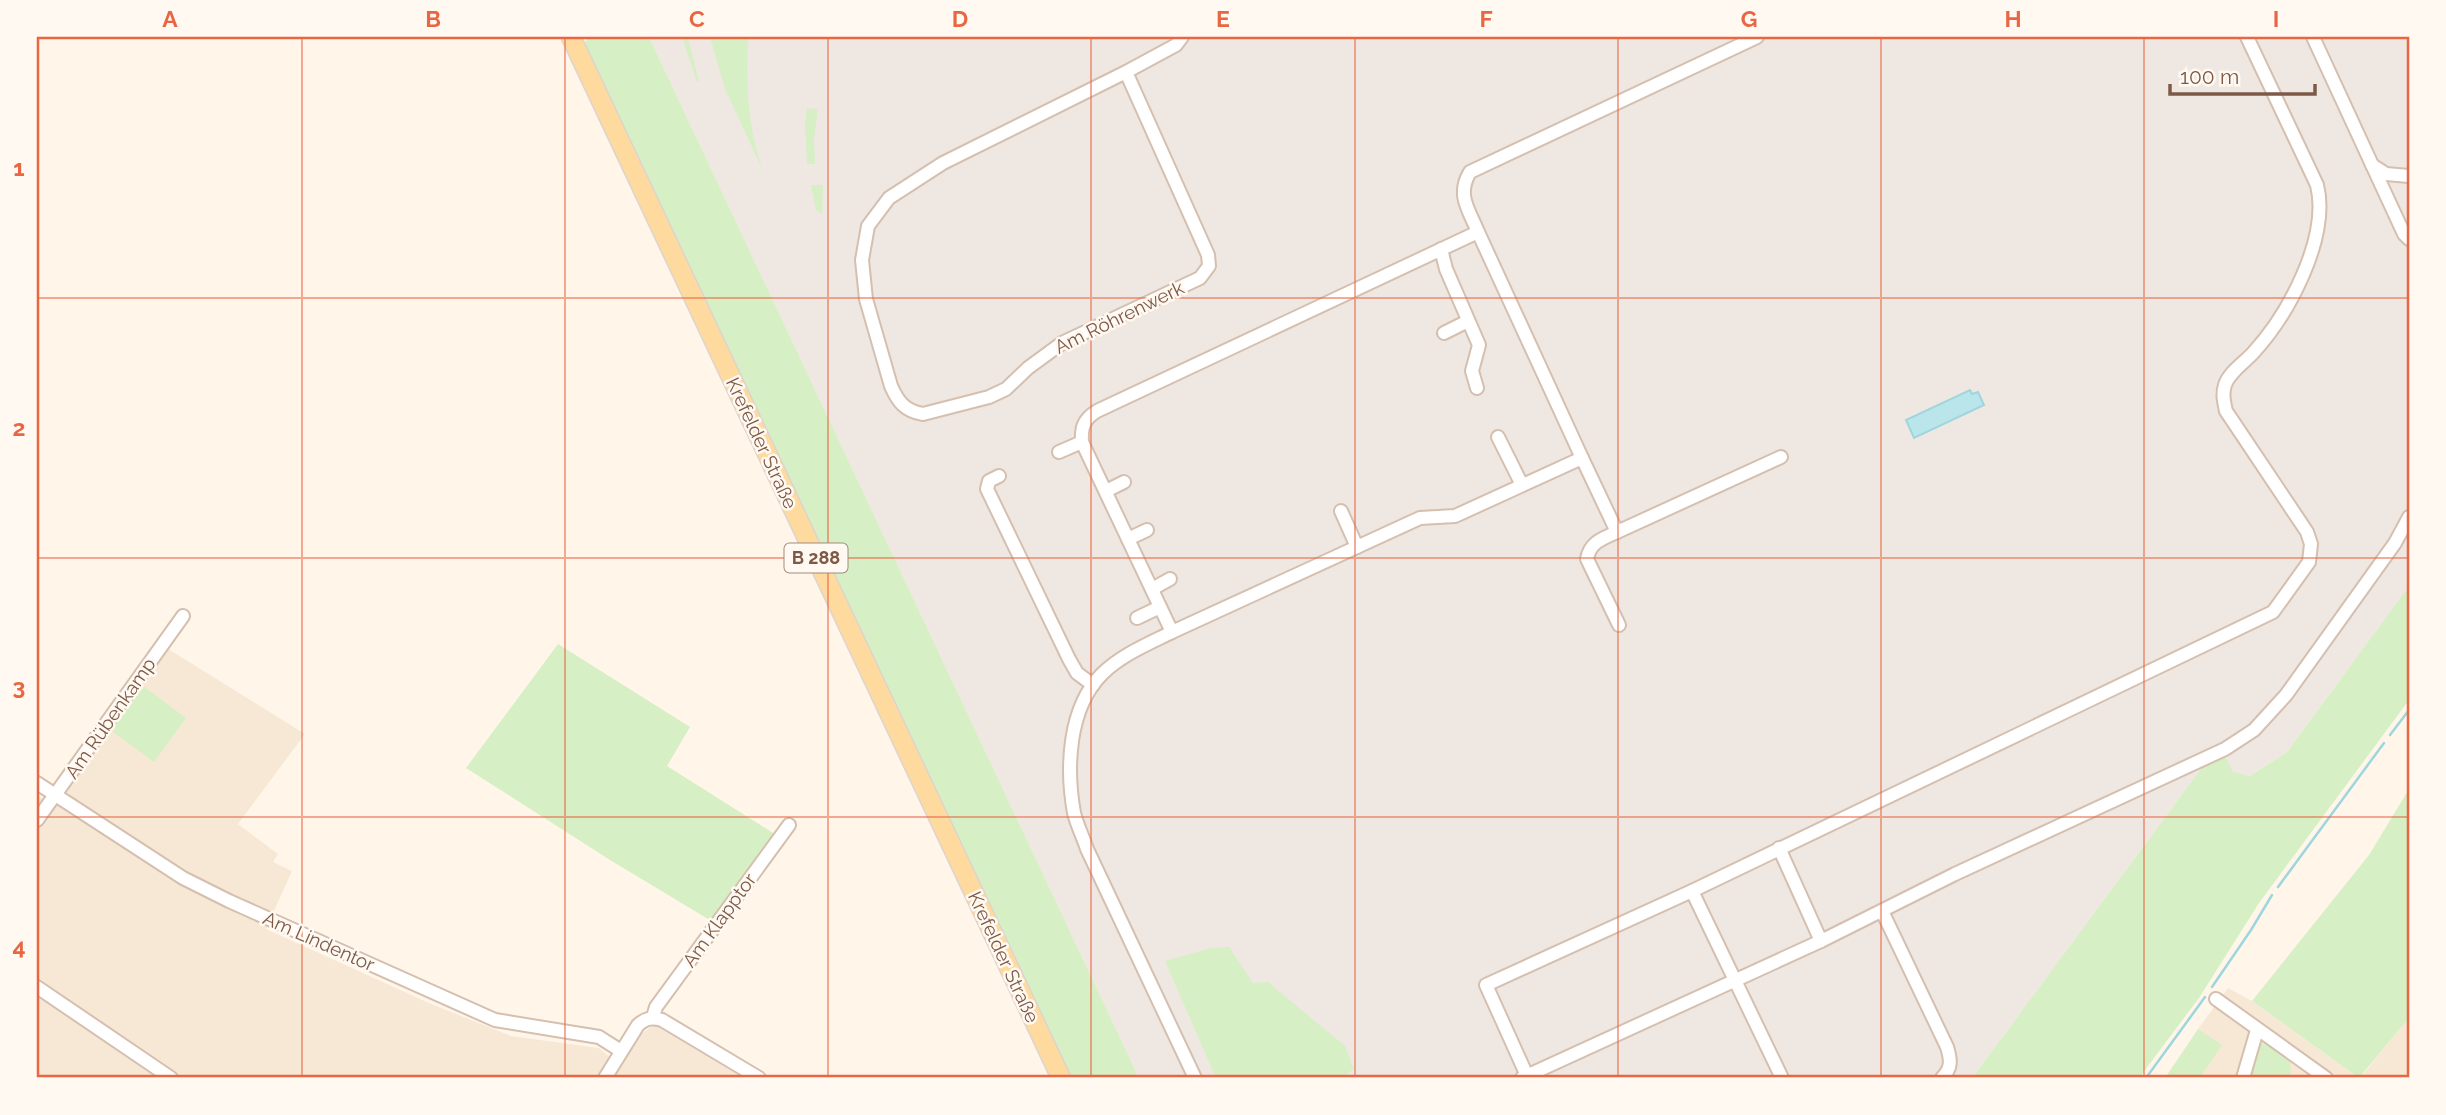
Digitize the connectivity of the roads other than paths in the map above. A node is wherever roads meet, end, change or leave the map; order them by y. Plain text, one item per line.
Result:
1 (560, 37) edge
2 (571, 37) edge
3 (1182, 37) edge
4 (1757, 37) edge
5 (2247, 37) edge
6 (2313, 37) edge
7 (1126, 72) junction
8 (2372, 165) junction
9 (2409, 176) edge
10 (1478, 232) junction
11 (2409, 239) edge
12 (1441, 248) junction
13 (1468, 321) junction
14 (1444, 333) dead end
15 (1477, 388) dead end
16 (1498, 438) dead end
17 (1082, 442) junction
18 (1059, 452) dead end
19 (1781, 457) dead end
20 (1582, 458) junction
21 (999, 476) dead end
22 (1124, 482) dead end
23 (1522, 485) junction
24 (1106, 491) junction
25 (1341, 511) dead end
26 (2409, 517) edge
27 (1147, 530) dead end
28 (1617, 532) junction
29 (1128, 539) junction
30 (1357, 547) junction
31 (1170, 579) dead end
32 (1152, 589) junction
33 (1160, 607) junction
34 (183, 616) dead end
35 (1137, 618) dead end
36 (1619, 625) dead end
37 (1172, 632) junction
38 (1079, 646) dead end
39 (1069, 659) junction
40 (1093, 685) junction
41 (37, 783) edge
42 (55, 795) junction
43 (37, 820) edge
44 (789, 825) dead end
45 (1779, 848) junction
46 (1692, 891) junction
47 (1882, 911) junction
48 (1821, 941) junction
49 (1735, 982) junction
50 (37, 987) edge
51 (2216, 999) dead end
52 (653, 1017) junction
53 (2256, 1030) junction
54 (621, 1051) junction
55 (171, 1078) edge
56 (605, 1078) edge
57 (759, 1078) edge
58 (1050, 1078) edge
59 (1061, 1078) edge
60 (1195, 1078) edge
61 (1526, 1078) edge
62 (1782, 1078) edge
63 (1942, 1078) edge
64 (2243, 1078) edge
65 (2326, 1078) edge

1 - 58 main road, Krefelder Straße / B 288
2 - 59 main road, Krefelder Straße / B 288
3 - 7 street, Am Röhrenwerk
4 - 10 street
5 - 45 street
6 - 8 street
7 - 7 street, Am Röhrenwerk
8 - 9 street
8 - 11 street
10 - 12 street
10 - 20 street
12 - 13 street
12 - 17 street
13 - 14 street
13 - 15 street
16 - 23 street
17 - 18 street
17 - 24 street
19 - 28 street
20 - 23 street
20 - 28 street
21 - 39 street
22 - 24 street
23 - 30 street
24 - 29 street
25 - 30 street
26 - 47 street
27 - 29 street
28 - 36 street
29 - 32 street
30 - 37 street
31 - 32 street
32 - 33 street
33 - 35 street
33 - 37 street
34 - 42 street, Am Rübenkamp
37 - 40 street
38 - 39 street
39 - 40 street
40 - 60 street
41 - 42 street, Am Lindentor
42 - 43 street, Am Rübenkamp
42 - 54 street, Am Lindentor
44 - 52 street, Am Klapptor
45 - 46 street
45 - 48 street
46 - 49 street
46 - 61 street
47 - 48 street
47 - 63 street
48 - 49 street
49 - 61 street
49 - 62 street
50 - 55 street
51 - 53 street
52 - 54 street, Am Klapptor
52 - 57 street
53 - 64 street
53 - 65 street
54 - 56 street

